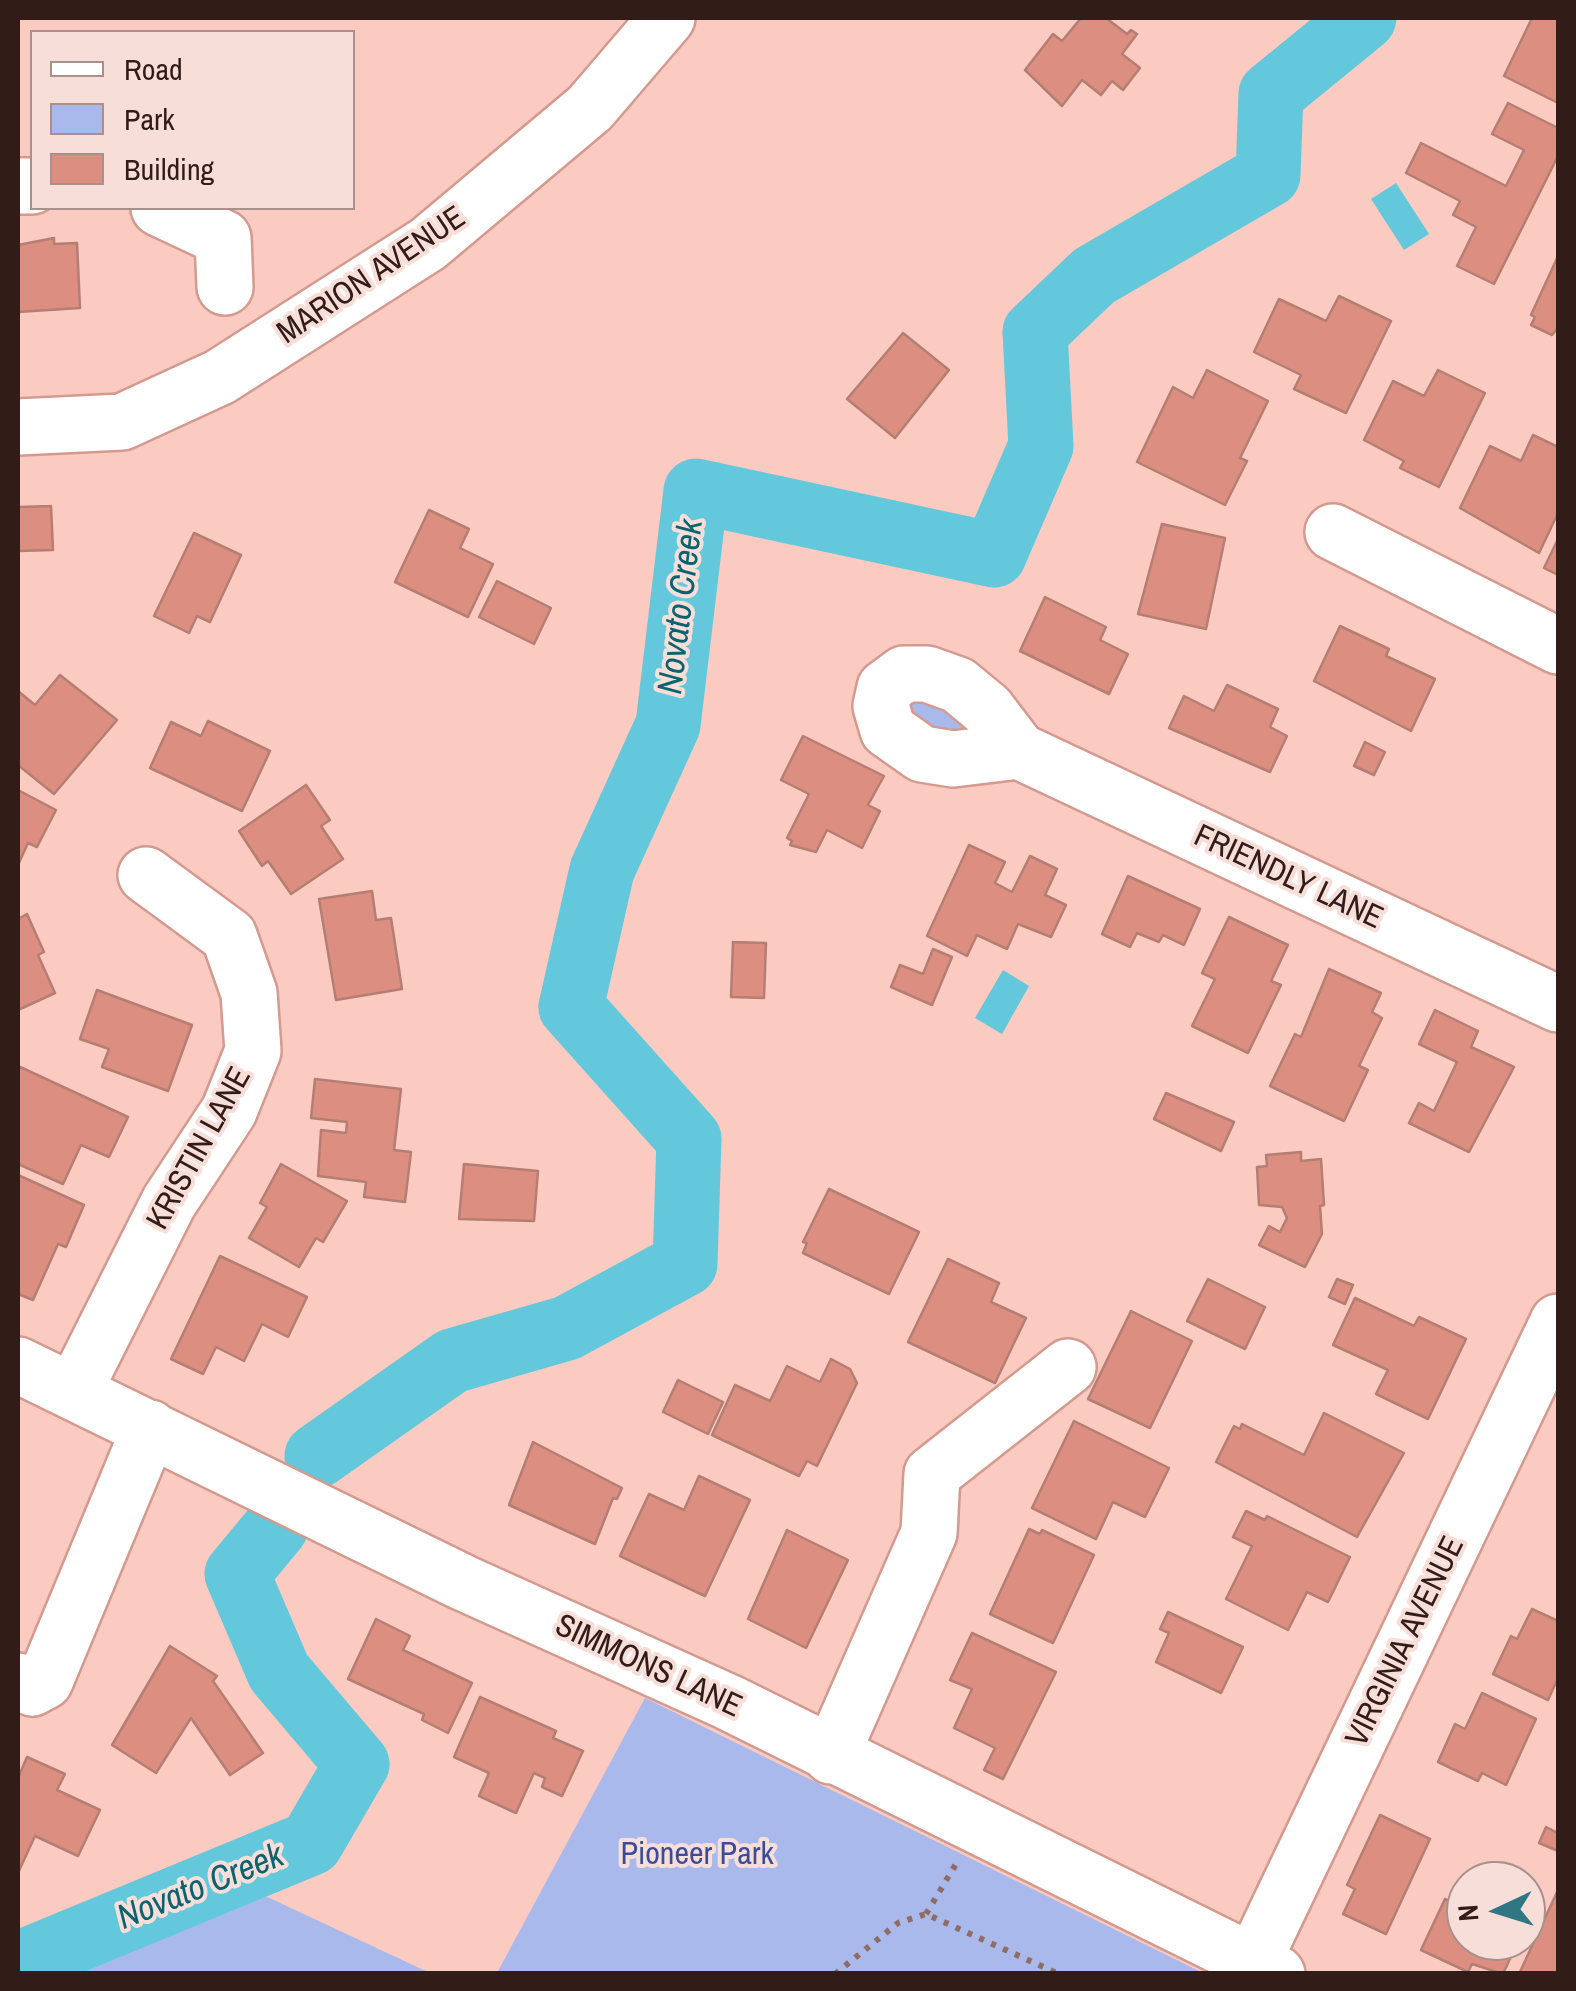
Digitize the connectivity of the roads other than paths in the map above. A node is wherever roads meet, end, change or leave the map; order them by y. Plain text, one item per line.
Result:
1 (667, 18) edge
2 (161, 210) edge
3 (224, 263) dead end
4 (18, 426) edge
5 (1333, 532) dead end
6 (1558, 646) edge
7 (1018, 751) dead end
8 (146, 875) dead end
9 (1558, 1004) edge
10 (1558, 1322) edge
11 (18, 1365) edge
12 (1068, 1367) dead end
13 (74, 1391) junction
14 (150, 1428) junction
15 (18, 1681) edge
16 (831, 1756) junction
17 (1265, 1968) edge

1 - 4 street, MARION AVENUE
2 - 3 street
5 - 6 street
7 - 9 street, FRIENDLY LANE
8 - 13 street, KRISTIN LANE
10 - 17 street, VIRGINIA AVENUE
11 - 13 street, SIMMONS LANE
12 - 16 street
13 - 14 street, SIMMONS LANE
14 - 15 street
14 - 16 street, SIMMONS LANE
16 - 17 street, SIMMONS LANE

